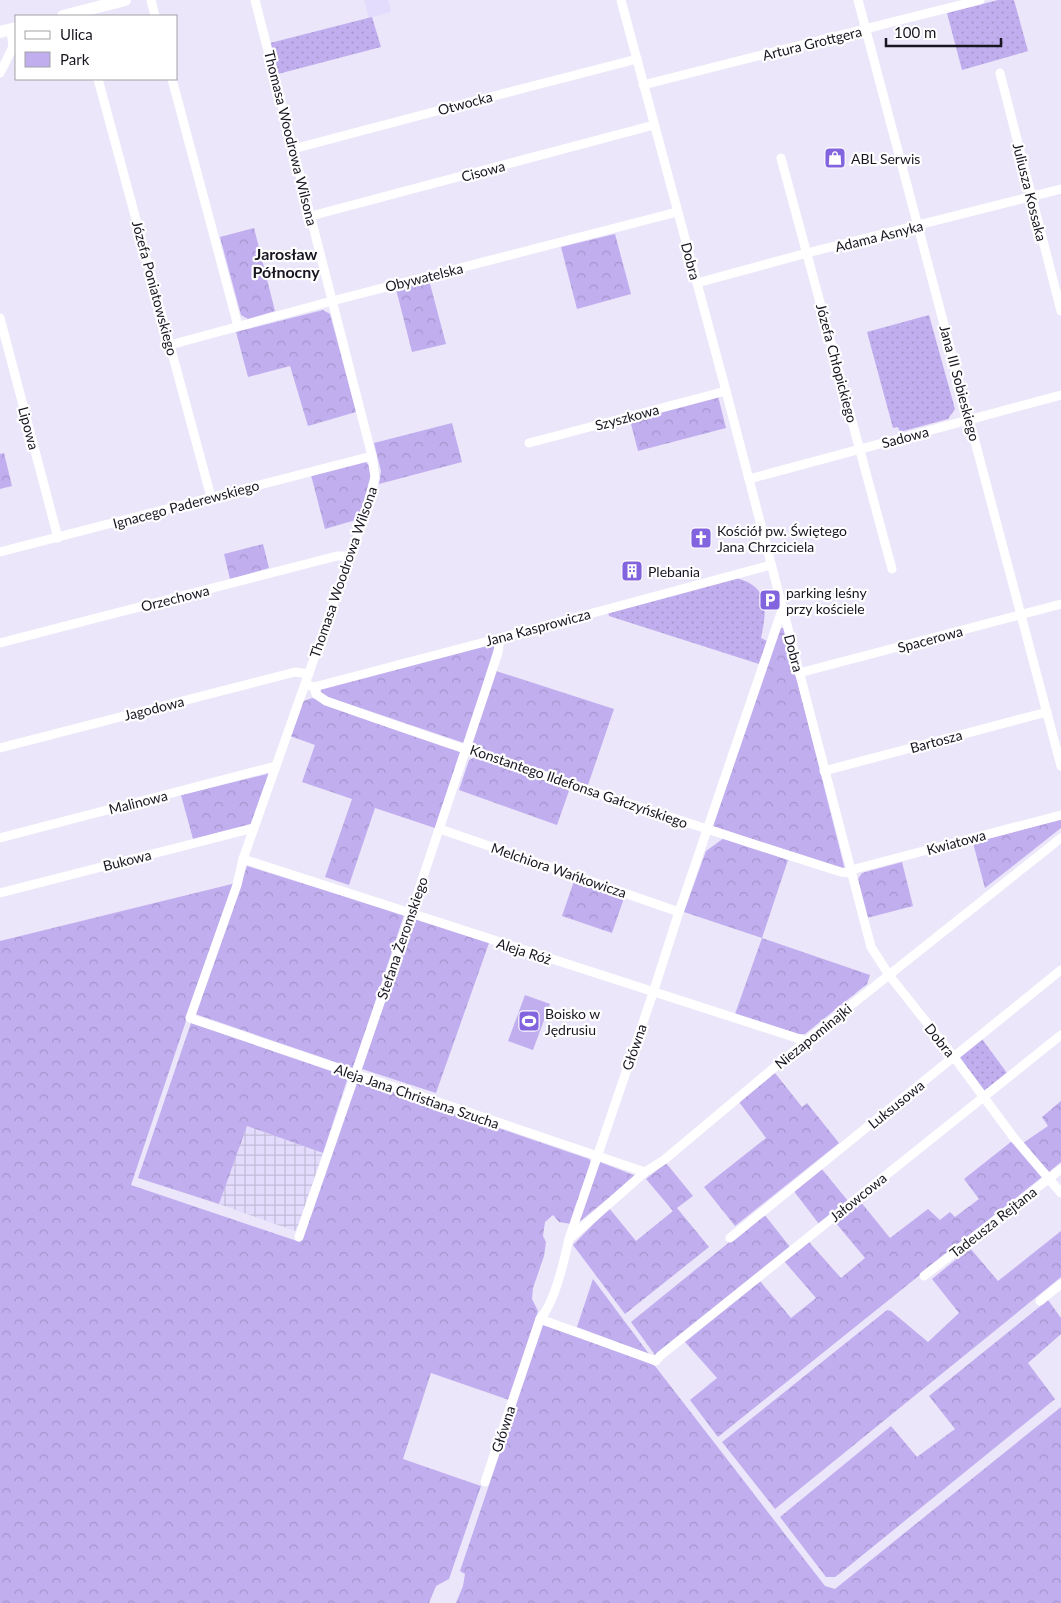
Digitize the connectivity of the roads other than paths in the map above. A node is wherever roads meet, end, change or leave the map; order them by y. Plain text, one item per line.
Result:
1 (125, 0) edge
2 (151, 0) edge
3 (255, 0) edge
4 (621, 0) edge
5 (858, 0) edge
6 (980, 0) edge
7 (80, 14) edge
8 (155, 15) edge
9 (866, 29) junction
10 (9, 30) edge
11 (637, 59) junction
12 (1000, 72) dead end
13 (0, 73) edge
14 (98, 80) edge
15 (172, 80) edge
16 (643, 85) junction
17 (654, 125) junction
18 (294, 149) junction
19 (781, 158) dead end
20 (1061, 189) edge
21 (1031, 197) junction
22 (677, 212) junction
23 (311, 216) junction
24 (918, 226) junction
25 (807, 253) junction
26 (697, 283) junction
27 (332, 301) junction
28 (1061, 311) edge
29 (0, 318) edge
30 (238, 326) junction
31 (170, 344) junction
32 (726, 391) junction
33 (1061, 395) edge
34 (970, 420) junction
35 (529, 443) dead end
36 (860, 448) junction
37 (372, 456) junction
38 (749, 479) junction
39 (211, 497) junction
40 (58, 538) junction
41 (0, 552) edge
42 (351, 556) junction
43 (771, 565) junction
44 (892, 569) dead end
45 (1061, 604) edge
46 (782, 610) junction
47 (1022, 615) junction
48 (500, 638) junction
49 (0, 643) edge
50 (799, 673) junction
51 (309, 674) junction
52 (310, 685) junction
53 (1047, 712) junction
54 (0, 748) edge
55 (467, 749) junction
56 (276, 766) junction
57 (1061, 766) edge
58 (824, 771) junction
59 (1061, 815) edge
60 (254, 828) junction
61 (440, 829) junction
62 (708, 830) junction
63 (0, 838) edge
64 (1061, 838) edge
65 (243, 859) junction
66 (851, 871) junction
67 (0, 892) edge
68 (679, 912) junction
69 (411, 913) junction
70 (1061, 970) edge
71 (889, 976) junction
72 (653, 993) junction
73 (190, 1018) joint
74 (1061, 1035) edge
75 (806, 1042) junction
76 (954, 1057) junction
77 (355, 1075) junction
78 (983, 1096) junction
79 (597, 1156) junction
80 (1061, 1168) edge
81 (645, 1172) junction
82 (1049, 1179) junction
83 (1061, 1193) edge
84 (299, 1237) dead end
85 (730, 1238) dead end
86 (569, 1239) junction
87 (924, 1276) dead end
88 (1061, 1284) edge
89 (1040, 1301) dead end
90 (540, 1319) junction
91 (485, 1482) dead end

1 - 7 main road
2 - 8 street
3 - 18 street, Thomasa Woodrowa Wilsona
4 - 11 street, Dobra
5 - 9 street, Jana III Sobieskiego
6 - 9 street, Artura Grottgera
9 - 16 street, Artura Grottgera
9 - 24 street, Jana III Sobieskiego
10 - 13 street
11 - 16 street, Dobra
11 - 18 street, Otwocka
12 - 21 street, Juliusza Kossaka
14 - 31 street, Józefa Poniatowskiego
15 - 30 street
16 - 17 street, Dobra
17 - 22 street, Dobra
17 - 23 street, Cisowa
18 - 23 street, Thomasa Woodrowa Wilsona
19 - 25 street, Józefa Chłopickiego
20 - 21 street, Adama Asnyka
21 - 24 street, Adama Asnyka
21 - 28 street, Juliusza Kossaka
22 - 26 street, Dobra
22 - 27 street, Obywatelska
23 - 27 street, Thomasa Woodrowa Wilsona
24 - 25 street, Adama Asnyka
24 - 34 street, Jana III Sobieskiego
25 - 26 street, Adama Asnyka
25 - 36 street, Józefa Chłopickiego
26 - 32 street, Dobra
27 - 30 street, Obywatelska
27 - 37 street, Thomasa Woodrowa Wilsona
29 - 40 street, Lipowa
30 - 31 street, Obywatelska
31 - 39 street, Józefa Poniatowskiego
32 - 35 street, Szyszkowa
32 - 38 street, Dobra
33 - 34 street, Sadowa
34 - 36 street, Sadowa
34 - 47 street, Jana III Sobieskiego
36 - 38 street, Sadowa
36 - 44 street, Józefa Chłopickiego
37 - 39 street, Ignacego Paderewskiego
37 - 42 street, Thomasa Woodrowa Wilsona
38 - 43 street, Dobra
39 - 40 street, Ignacego Paderewskiego
40 - 41 street, Ignacego Paderewskiego
42 - 49 street, Orzechowa
42 - 51 street, Thomasa Woodrowa Wilsona
43 - 46 street, Dobra
43 - 48 street, Jana Kasprowicza
45 - 47 street, Spacerowa
46 - 50 street, Dobra
46 - 62 street, Główna
47 - 50 street, Spacerowa
47 - 53 street, Jana III Sobieskiego
48 - 52 street, Jana Kasprowicza
48 - 55 street, Stefana Żeromskiego
50 - 58 street, Dobra
51 - 52 street, Thomasa Woodrowa Wilsona
51 - 54 street, Jagodowa
52 - 55 street, Konstantego Ildefonsa Gałczyńskiego
52 - 56 street, Thomasa Woodrowa Wilsona
53 - 57 street, Jana III Sobieskiego
53 - 58 street, Bartosza
55 - 61 street, Stefana Żeromskiego
55 - 62 street, Konstantego Ildefonsa Gałczyńskiego
56 - 60 street, Thomasa Woodrowa Wilsona
56 - 63 street, Malinowa
58 - 66 street, Dobra
59 - 66 street, Kwiatowa
60 - 65 street, Thomasa Woodrowa Wilsona
60 - 67 street, Bukowa
61 - 68 street, Melchiora Wańkowicza
61 - 69 street, Stefana Żeromskiego
62 - 66 street, Konstantego Ildefonsa Gałczyńskiego
62 - 68 street, Główna
64 - 71 street, Niezapominajki
65 - 69 street, Aleja Róż
65 - 73 street, Thomasa Woodrowa Wilsona
66 - 71 street, Dobra
68 - 72 street, Główna
69 - 72 street, Aleja Róż
69 - 77 street, Stefana Żeromskiego
70 - 76 street, Luksusowa
71 - 75 street, Niezapominajki
71 - 76 street, Dobra
72 - 75 street, Aleja Róż
72 - 79 street, Główna
73 - 77 street, Aleja Jana Christiana Szucha
74 - 78 street, Jałowcowa
75 - 81 street, Niezapominajki
76 - 78 street, Dobra
76 - 85 street, Luksusowa
77 - 79 street, Aleja Jana Christiana Szucha
77 - 84 street, Stefana Żeromskiego
78 - 82 street, Dobra
78 - 90 street, Jałowcowa
79 - 81 street, Aleja Jana Christiana Szucha
79 - 86 street, Główna
80 - 82 street, Tadeusza Rejtana
81 - 86 street, Niezapominajki
82 - 83 street, Dobra
82 - 87 street, Tadeusza Rejtana
86 - 90 street, Główna
88 - 89 street
90 - 91 street, Główna

